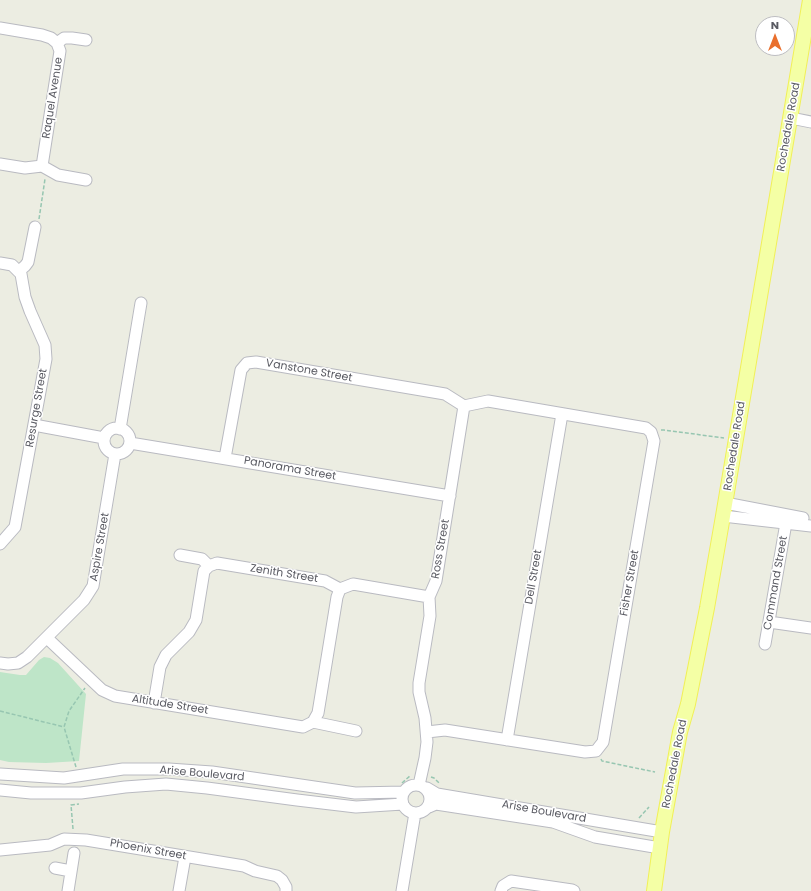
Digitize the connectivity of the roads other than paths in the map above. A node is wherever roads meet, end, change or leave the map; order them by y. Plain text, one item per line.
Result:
1 (810, 0) edge
2 (0, 28) edge
3 (86, 40) dead end
4 (57, 43) junction
5 (791, 118) junction
6 (811, 122) edge
7 (0, 164) edge
8 (44, 167) junction
9 (86, 180) dead end
10 (35, 227) road end
11 (0, 263) edge
12 (19, 271) junction
13 (141, 303) dead end
14 (464, 406) junction
15 (562, 414) junction
16 (34, 425) junction
17 (120, 429) junction
18 (104, 438) junction
19 (130, 443) junction
20 (115, 454) junction
21 (225, 458) junction
22 (450, 496) junction
23 (724, 509) junction
24 (811, 521) edge
25 (786, 523) junction
26 (811, 526) edge
27 (0, 544) edge
28 (180, 555) dead end
29 (209, 566) junction
30 (340, 589) junction
31 (429, 597) junction
32 (769, 622) junction
33 (811, 628) edge
34 (47, 638) junction
35 (765, 644) dead end
36 (0, 663) edge
37 (154, 703) junction
38 (313, 722) junction
39 (356, 731) dead end
40 (427, 732) junction
41 (507, 740) junction
42 (0, 774) edge
43 (423, 786) junction
44 (0, 790) edge
45 (404, 792) junction
46 (403, 804) junction
47 (429, 806) junction
48 (415, 813) junction
49 (662, 832) junction
50 (660, 848) junction
51 (0, 850) edge
52 (74, 853) dead end
53 (185, 857) junction
54 (55, 868) dead end
55 (72, 870) junction
56 (68, 891) edge
57 (179, 891) edge
58 (286, 891) edge
59 (402, 891) edge
60 (501, 891) edge
61 (574, 891) edge
62 (654, 891) edge

1 - 5 main road, Rochedale Road
2 - 4 street, Raquel Avenue
3 - 4 street
4 - 8 street, Raquel Avenue
5 - 6 street
5 - 23 main road, Rochedale Road
7 - 8 street
8 - 9 street
10 - 12 street
11 - 12 street
12 - 16 street, Resurge Street
13 - 17 street
14 - 15 street
14 - 21 street, Vanstone Street
14 - 22 street, Ross Street
15 - 41 street, Dell Street
15 - 41 street, Fisher Street
16 - 18 street
16 - 27 street, Resurge Street
17 - 18 street
17 - 19 street
18 - 20 street
19 - 20 street
19 - 21 street, Panorama Street
20 - 34 street, Aspire Street
21 - 22 street, Panorama Street
22 - 31 street, Ross Street
23 - 24 street
23 - 25 street
23 - 49 main road, Rochedale Road
25 - 26 street
25 - 32 street, Command Street
28 - 29 street, Zenith Street
29 - 30 street, Zenith Street
29 - 37 street
30 - 31 street
30 - 38 street
31 - 40 street, Ross Street
32 - 33 street
32 - 35 street, Command Street
34 - 36 street, Aspire Street
34 - 37 street, Altitude Street
37 - 38 street, Altitude Street
38 - 39 street, Altitude Street
40 - 41 street
40 - 43 street, Ross Street
42 - 45 street, Arise Boulevard
43 - 45 street
43 - 47 street
43 - 49 street, Arise Boulevard
44 - 46 street, Arise Boulevard
45 - 46 street
46 - 48 street
47 - 48 street
47 - 50 street, Arise Boulevard
48 - 59 street
49 - 50 main road, Rochedale Road
50 - 62 main road, Rochedale Road
51 - 53 street, Phoenix Street
52 - 55 street
53 - 57 street
53 - 58 street, Phoenix Street
54 - 55 street
55 - 56 street
60 - 61 street

